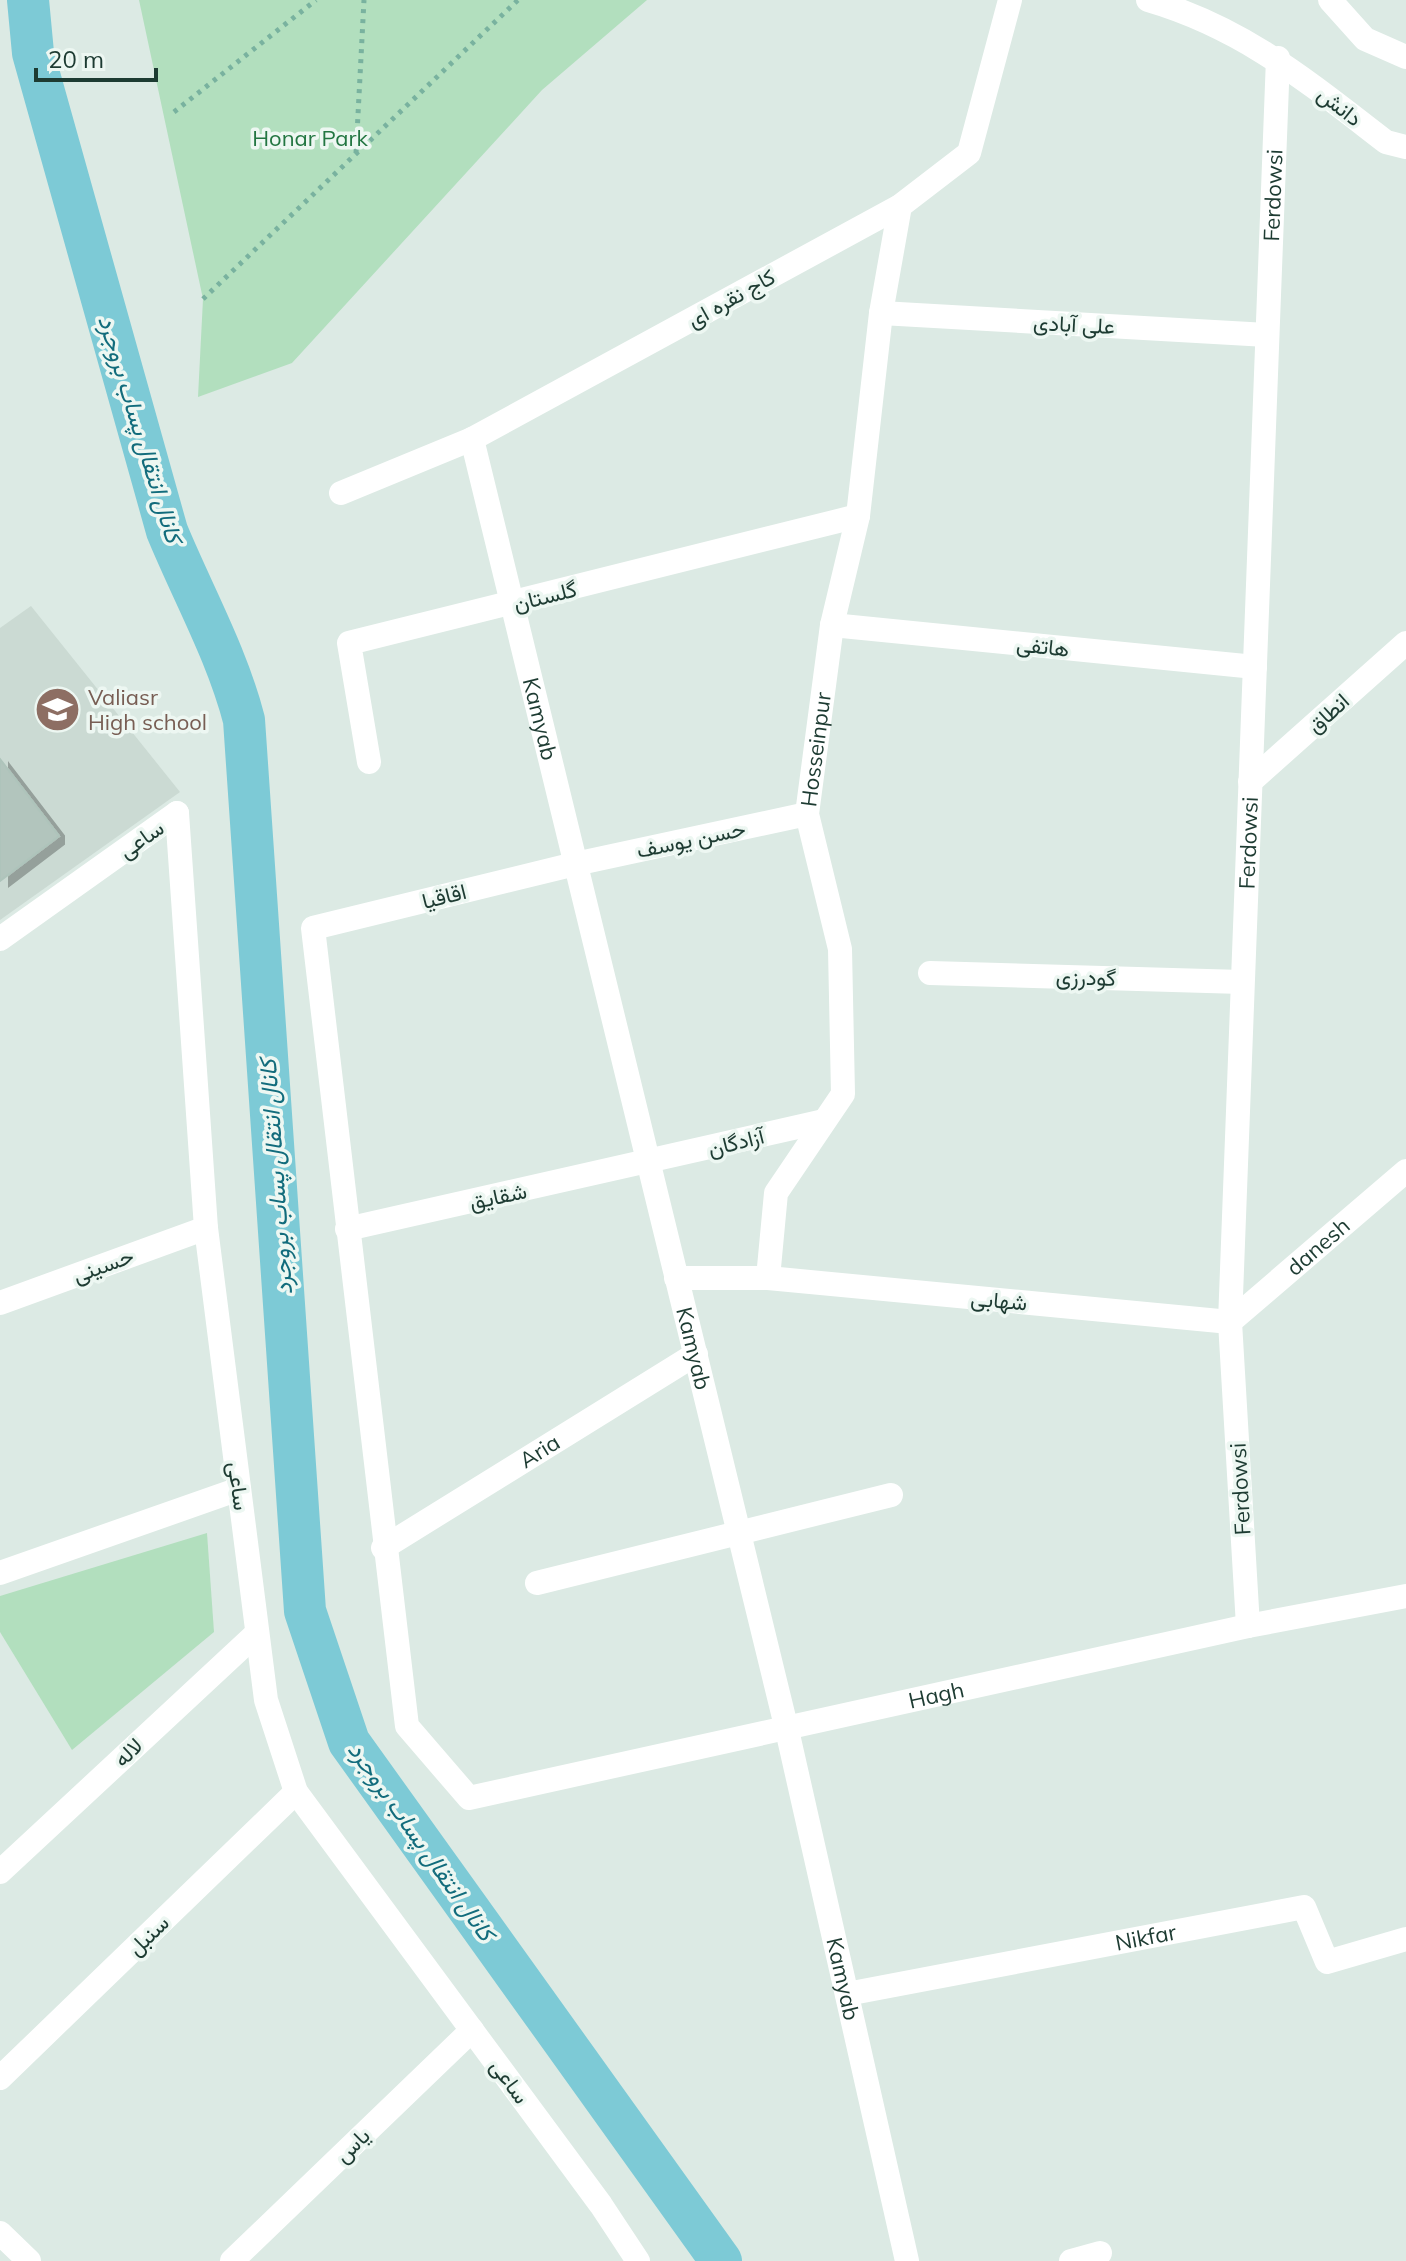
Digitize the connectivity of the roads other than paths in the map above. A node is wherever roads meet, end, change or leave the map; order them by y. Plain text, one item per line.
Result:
1 (1010, 0) edge
2 (1148, 0) edge
3 (1330, 0) edge
4 (1406, 57) edge
5 (1278, 58) junction
6 (1406, 147) edge
7 (900, 206) junction
8 (881, 313) junction
9 (1267, 335) junction
10 (472, 439) junction
11 (341, 493) dead end
12 (858, 516) junction
13 (512, 605) junction
14 (832, 625) junction
15 (1406, 643) edge
16 (1255, 667) junction
17 (369, 762) dead end
18 (1250, 782) junction
19 (807, 814) junction
20 (575, 864) junction
21 (0, 939) edge
22 (930, 973) dead end
23 (1242, 982) junction
24 (824, 1121) junction
25 (649, 1163) junction
26 (1406, 1171) edge
27 (206, 1228) junction
28 (347, 1229) junction
29 (676, 1278) junction
30 (768, 1278) junction
31 (0, 1303) edge
32 (1230, 1322) junction
33 (696, 1354) junction
34 (239, 1489) junction
35 (891, 1495) dead end
36 (740, 1535) junction
37 (383, 1548) junction
38 (0, 1573) edge
39 (537, 1583) dead end
40 (1406, 1596) edge
41 (1248, 1626) junction
42 (257, 1633) junction
43 (787, 1730) junction
44 (296, 1792) junction
45 (0, 1872) edge
46 (1406, 1939) edge
47 (847, 1994) junction
48 (472, 2030) junction
49 (0, 2078) edge
50 (0, 2233) edge
51 (1100, 2253) dead end
52 (29, 2261) edge
53 (232, 2261) edge
54 (638, 2261) edge
55 (907, 2261) edge
56 (1071, 2261) edge

1 - 7 street, کاج نقره ای
2 - 5 street, دانش
3 - 4 street
5 - 6 street, دانش
5 - 9 street, Ferdowsi
7 - 8 street, Hosseinpur
7 - 10 street, کاج نقره ای
8 - 9 street, علی آبادی
8 - 12 street, Hosseinpur
9 - 16 street, Ferdowsi
10 - 11 street, کاج نقره ای
10 - 13 street, Kamyab
12 - 13 street, گلستان
12 - 14 street, Hosseinpur
13 - 17 street, گلستان
13 - 20 street, Kamyab
14 - 16 street, هاتفی
14 - 19 street, Hosseinpur
15 - 18 street, انطاق
16 - 18 street, Ferdowsi
18 - 23 street, Ferdowsi
19 - 20 street, حسن یوسف
19 - 24 street, Hosseinpur
20 - 25 street, Kamyab
20 - 28 street, اقاقیا
21 - 27 street, ساعی
22 - 23 street, گودرزی
23 - 32 street, Ferdowsi
24 - 25 street, آزادگان
24 - 30 street, Hosseinpur
25 - 28 street, شقایق
25 - 29 street, Kamyab
26 - 32 street, danesh
27 - 31 street, حسینی
27 - 34 street, ساعی
28 - 37 street
29 - 30 street
29 - 33 street, Kamyab
30 - 32 street, شهابی
32 - 41 street, Ferdowsi
33 - 36 street, Kamyab
33 - 37 street, Aria
34 - 38 street
34 - 42 street, ساعی
35 - 36 street
36 - 39 street
36 - 43 street, Kamyab
37 - 43 street, Hagh
40 - 41 street, Hagh
41 - 43 street, Hagh
42 - 44 street, ساعی
42 - 45 street, لاله
43 - 47 street, Kamyab
44 - 48 street, ساعی
44 - 49 street, سنبل
46 - 47 street, Nikfar
47 - 55 street, Kamyab
48 - 53 street, یاس
48 - 54 street, ساعی
50 - 52 street
51 - 56 street

